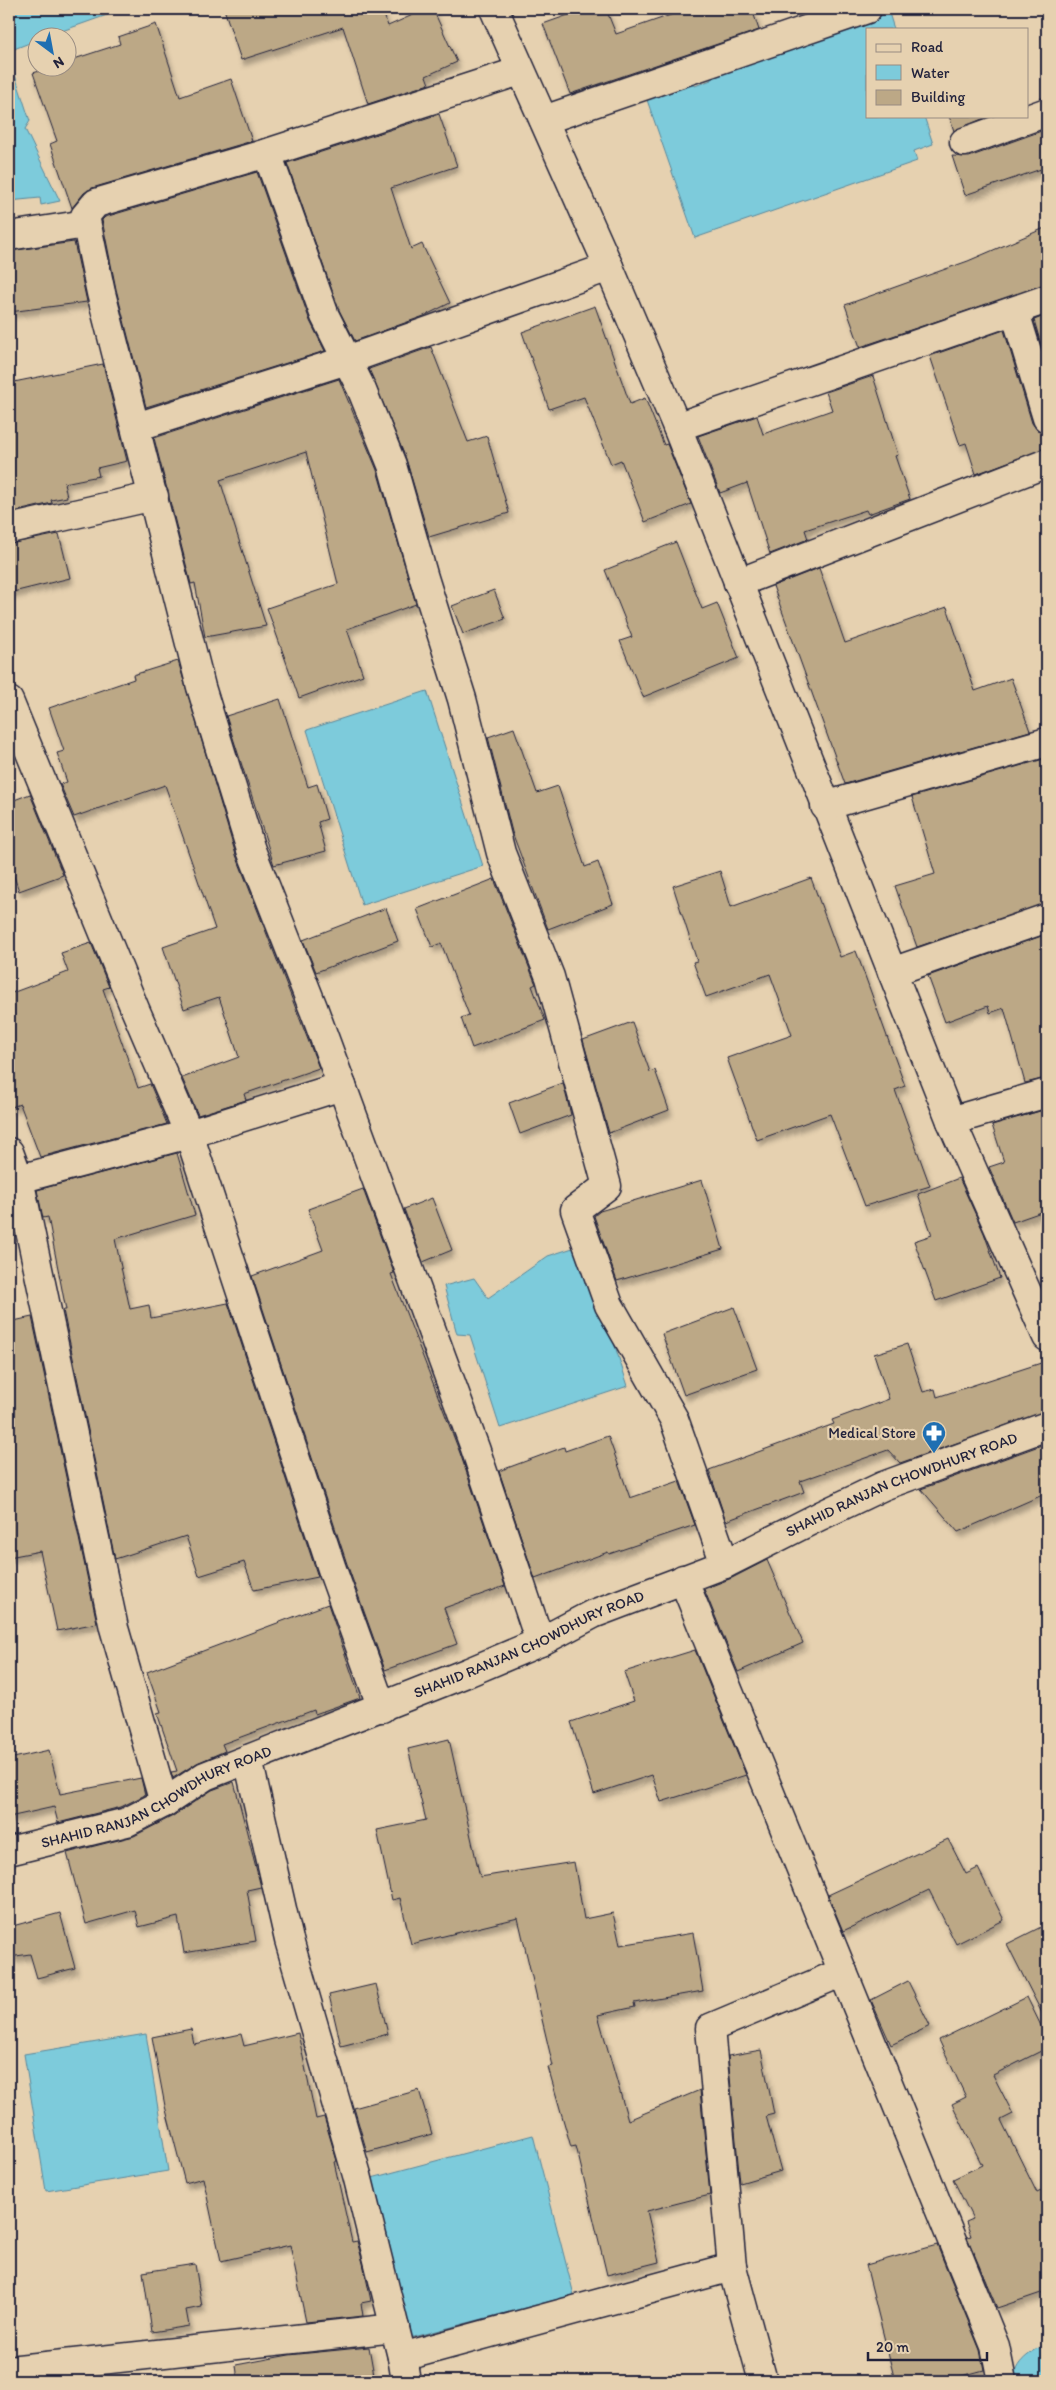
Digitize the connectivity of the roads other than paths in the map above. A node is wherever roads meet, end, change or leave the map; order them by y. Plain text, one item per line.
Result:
1 (494, 9) edge
2 (867, 9) edge
3 (520, 71) junction
4 (1047, 112) edge
5 (544, 120) junction
6 (964, 142) dead end
7 (267, 153) junction
8 (86, 224) junction
9 (9, 236) edge
10 (610, 267) junction
11 (1047, 299) edge
12 (1014, 312) junction
13 (347, 360) junction
14 (1047, 418) edge
15 (136, 426) junction
16 (677, 427) junction
17 (1047, 463) edge
18 (154, 496) junction
19 (9, 528) edge
20 (738, 583) junction
21 (9, 700) edge
22 (1047, 742) edge
23 (20, 756) edge
24 (825, 806) junction
25 (1047, 918) edge
26 (892, 972) junction
27 (342, 1086) junction
28 (1047, 1093) edge
29 (951, 1121) junction
30 (189, 1134) junction
31 (9, 1152) edge
32 (19, 1179) junction
33 (1038, 1288) edge
34 (1047, 1337) edge
35 (1047, 1426) edge
36 (725, 1564) junction
37 (684, 1579) junction
38 (540, 1642) junction
39 (382, 1708) junction
40 (248, 1759) junction
41 (164, 1803) junction
42 (9, 1851) edge
43 (843, 1972) junction
44 (732, 2267) junction
45 (395, 2328) junction
46 (404, 2369) edge
47 (9, 2370) edge
48 (763, 2381) edge
49 (1002, 2381) edge

1 - 3 street
2 - 5 street
3 - 5 street
3 - 7 street
4 - 6 street
5 - 10 street
7 - 8 street
7 - 13 street
8 - 9 street
8 - 15 street
10 - 13 street
10 - 16 street
11 - 12 street
12 - 14 street
12 - 16 street
13 - 15 street
13 - 36 street
15 - 18 street
16 - 20 street
17 - 20 street
18 - 19 street
18 - 27 street
20 - 24 street
21 - 23 street
22 - 24 street
23 - 30 street
24 - 26 street
25 - 26 street
26 - 29 street
27 - 30 street
27 - 38 street
28 - 29 street
29 - 33 street
30 - 32 street
30 - 39 street
31 - 32 street
32 - 41 street
33 - 34 street
35 - 36 street, SHAHID RANJAN CHOWDHURY ROAD
36 - 37 street, SHAHID RANJAN CHOWDHURY ROAD
37 - 38 street, SHAHID RANJAN CHOWDHURY ROAD
37 - 43 street
38 - 39 street, SHAHID RANJAN CHOWDHURY ROAD
39 - 40 street, SHAHID RANJAN CHOWDHURY ROAD
40 - 41 street, SHAHID RANJAN CHOWDHURY ROAD
40 - 45 street
41 - 42 street, SHAHID RANJAN CHOWDHURY ROAD
43 - 44 street
43 - 49 street
44 - 46 street
44 - 48 street
45 - 46 street
45 - 47 street

